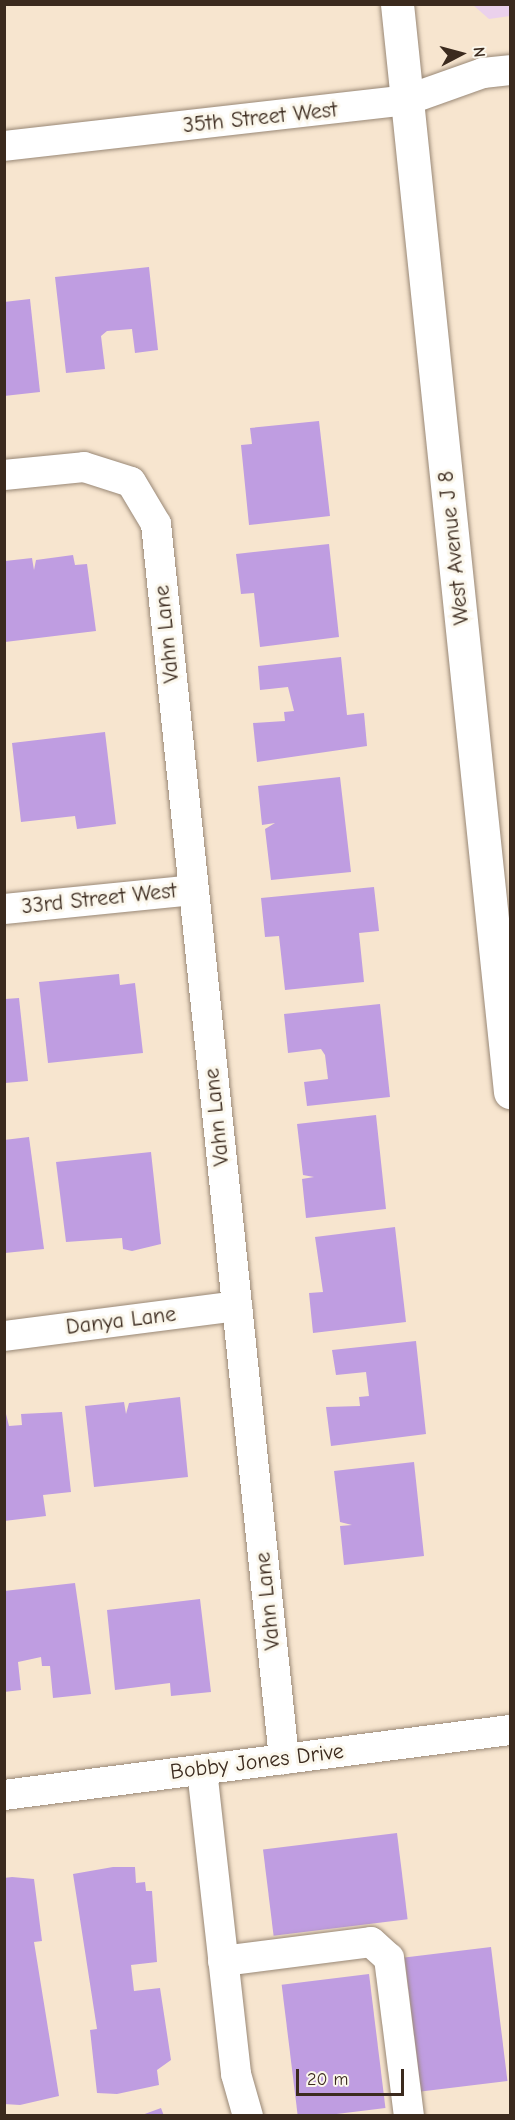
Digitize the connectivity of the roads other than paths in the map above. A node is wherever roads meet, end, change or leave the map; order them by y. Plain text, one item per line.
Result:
1 (397, 4) edge
2 (510, 70) edge
3 (407, 100) junction
4 (4, 146) edge
5 (4, 475) edge
6 (194, 890) junction
7 (4, 909) edge
8 (510, 1092) edge
9 (237, 1306) junction
10 (4, 1336) edge
11 (510, 1730) edge
12 (284, 1759) junction
13 (202, 1770) junction
14 (4, 1795) edge
15 (223, 1961) junction
16 (248, 2115) edge
17 (409, 2115) edge

1 - 3 street, West Avenue J 8
2 - 3 street, 35th Street West
3 - 4 street, 35th Street West
3 - 8 street, West Avenue J 8
5 - 6 street, Vahn Lane
6 - 7 street, 33rd Street West
6 - 9 street, Vahn Lane
9 - 10 street, Danya Lane
9 - 12 street, Vahn Lane
11 - 12 street, Bobby Jones Drive
12 - 13 street, Bobby Jones Drive
13 - 14 street, Bobby Jones Drive
13 - 15 street
15 - 16 street
15 - 17 street

